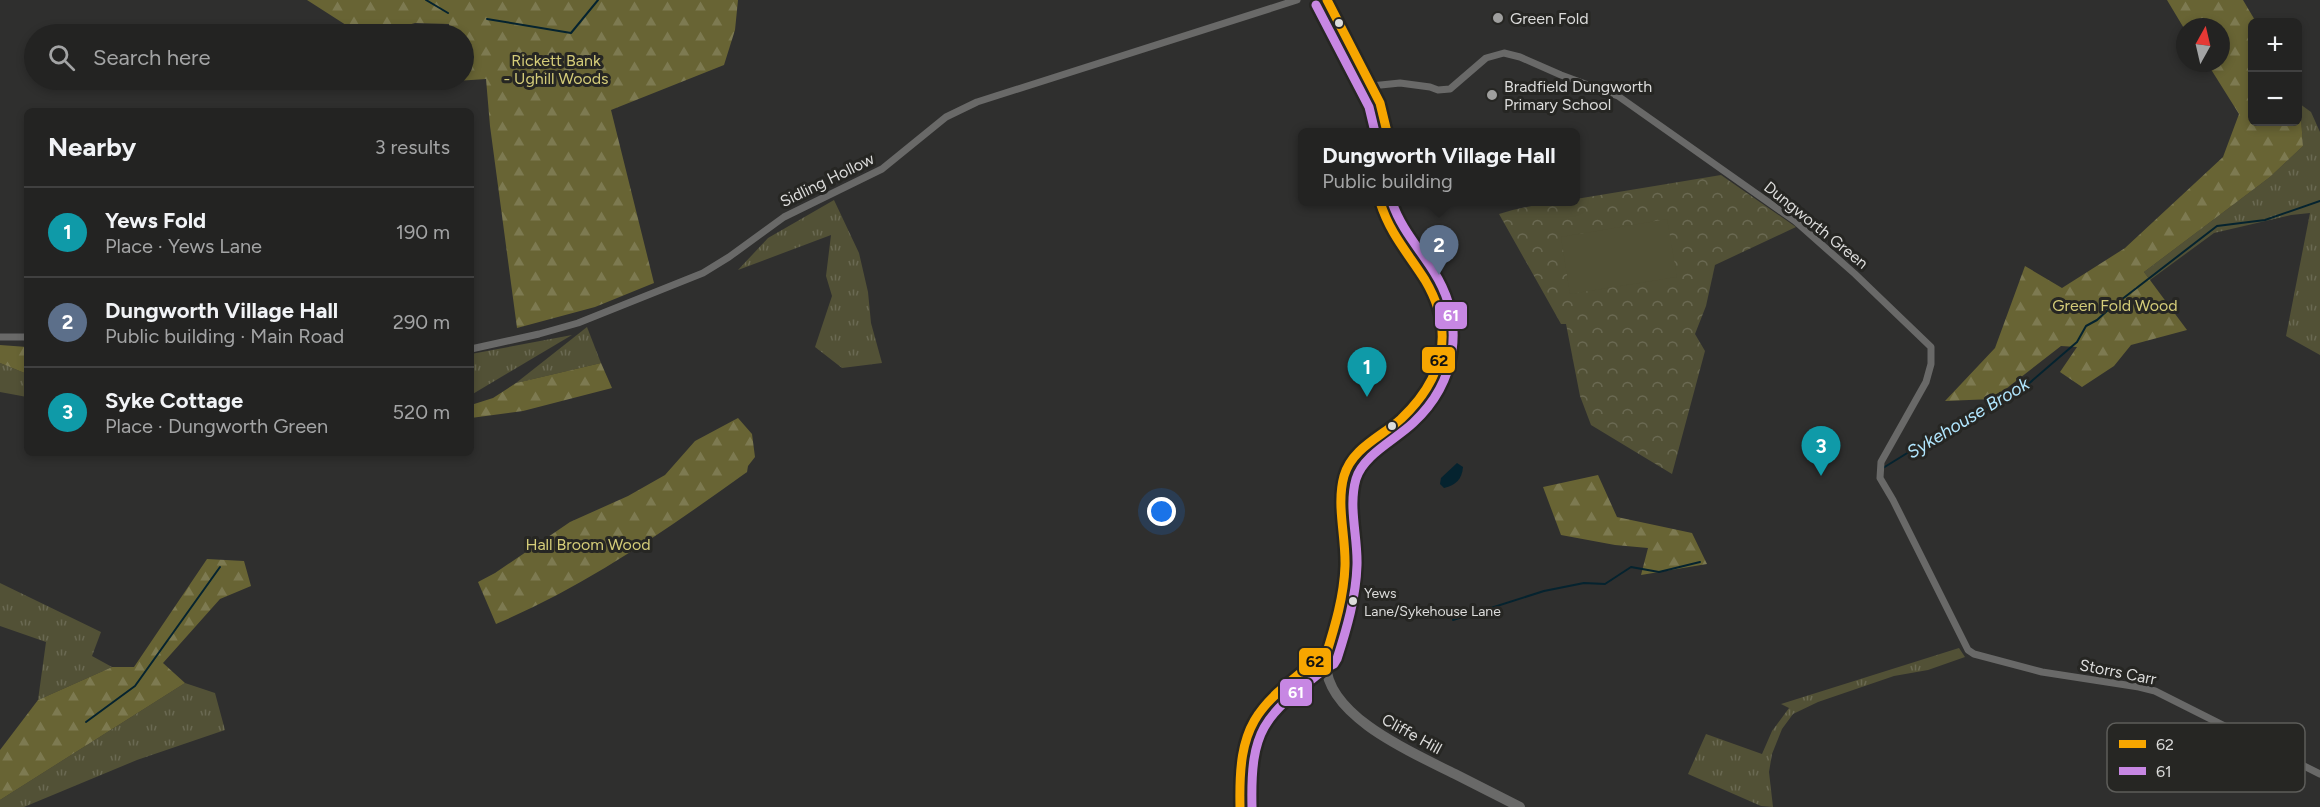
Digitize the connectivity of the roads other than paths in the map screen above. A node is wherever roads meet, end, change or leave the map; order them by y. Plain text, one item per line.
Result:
1 (1297, 0) edge
2 (1326, 0) edge
3 (1371, 86) junction
4 (1387, 128) edge
5 (1382, 206) edge
6 (0, 337) edge
7 (24, 337) edge
8 (474, 348) edge
9 (1968, 650) joint
10 (1326, 655) junction
11 (2219, 723) edge
12 (2305, 766) edge
13 (2320, 774) edge
14 (1240, 807) edge
15 (1520, 807) edge

1 - 8 street, Sidling Hollow
2 - 3 main road
3 - 4 main road
3 - 9 street, Dungworth Green
5 - 10 main road
6 - 7 street
9 - 11 street, Storrs Carr
10 - 14 street
10 - 15 main road, Cliffe Hill
12 - 13 street, Storrs Carr

